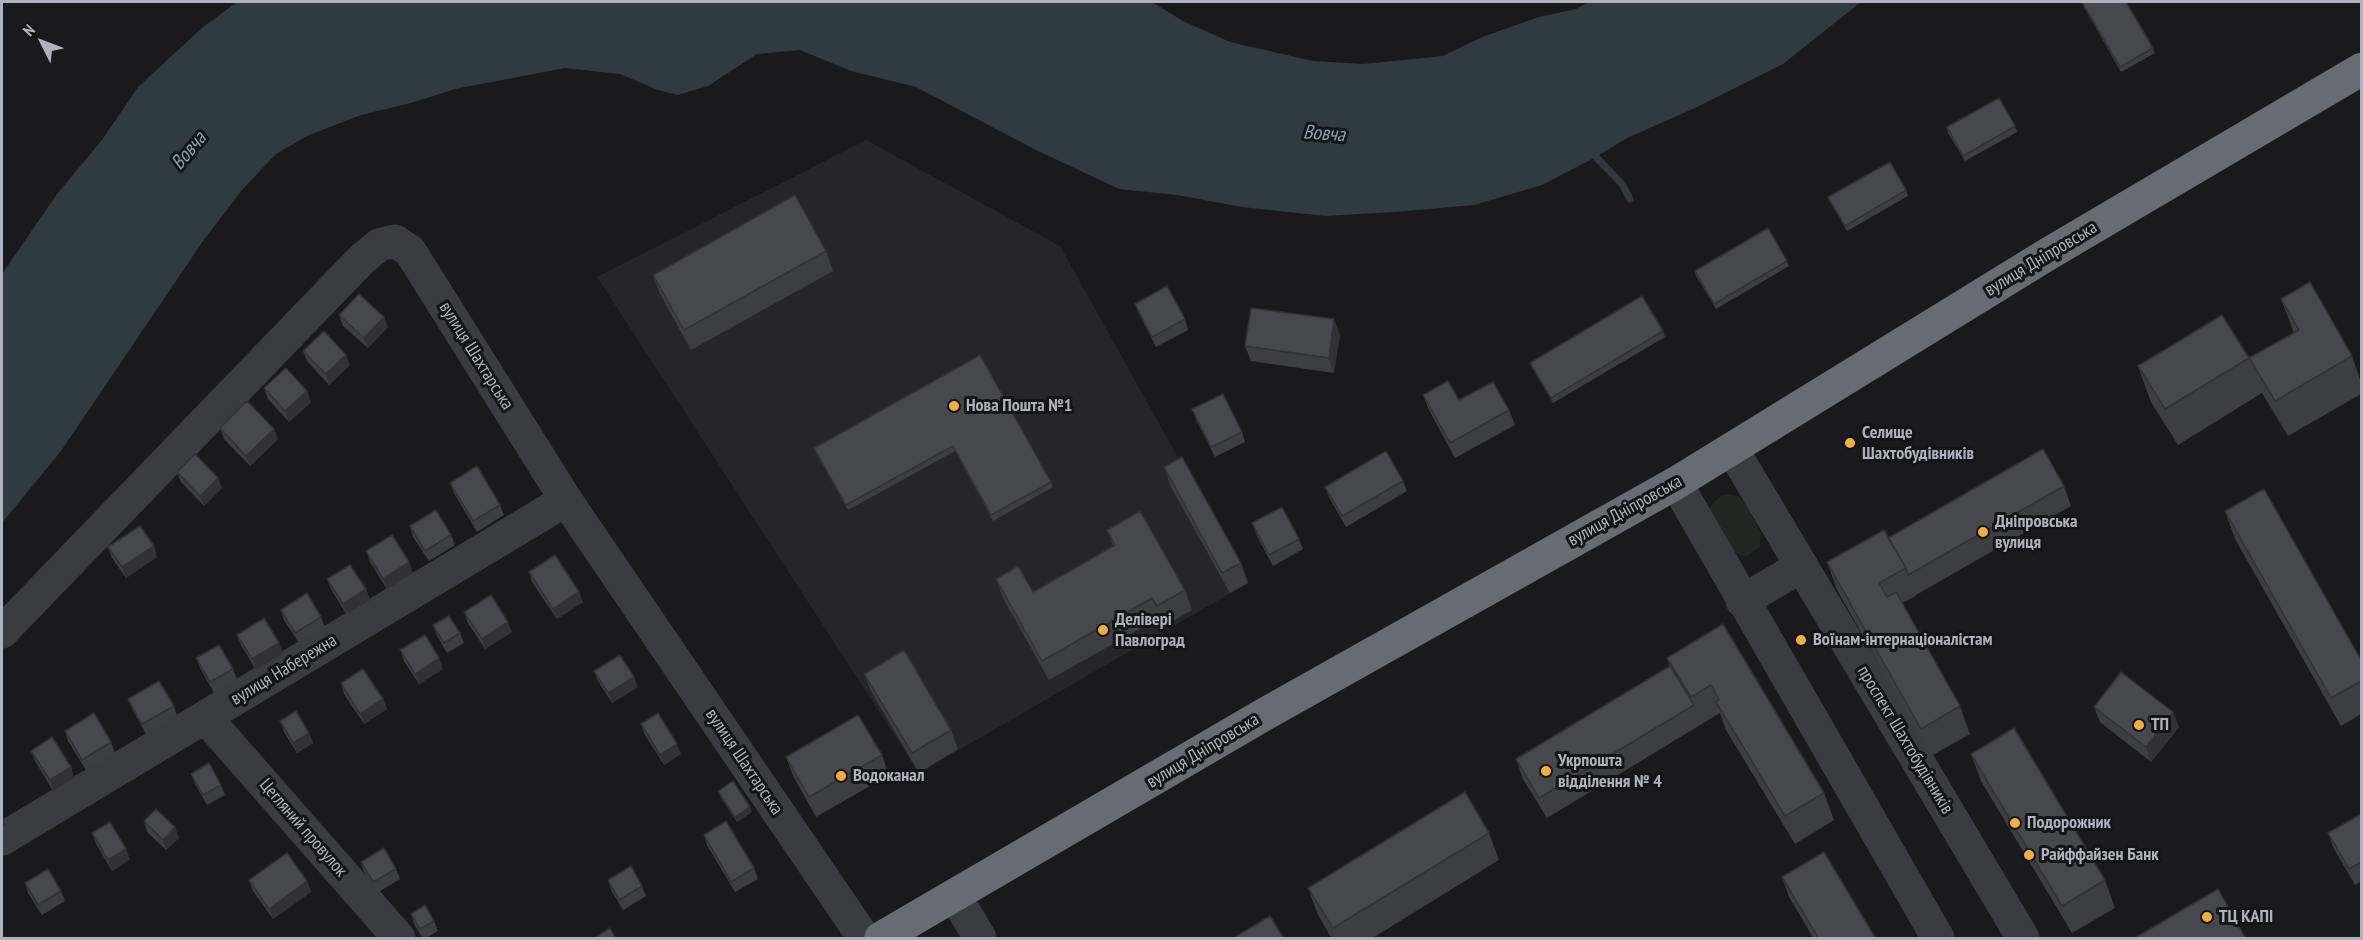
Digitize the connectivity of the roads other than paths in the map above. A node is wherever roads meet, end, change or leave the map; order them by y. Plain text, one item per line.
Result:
1 (2361, 69) edge
2 (1732, 449) junction
3 (1676, 483) junction
4 (566, 500) junction
5 (1802, 566) junction
6 (1742, 601) junction
7 (2, 632) edge
8 (206, 717) junction
9 (2, 839) edge
10 (955, 896) junction
11 (399, 939) edge
12 (864, 939) edge
13 (882, 939) edge
14 (980, 939) edge
15 (1938, 939) edge
16 (2023, 939) edge

1 - 2 highway, вулиця Дніпровська
2 - 3 highway, вулиця Дніпровська
2 - 5 street, проспект Шахтобудівників
3 - 6 street
3 - 10 highway, вулиця Дніпровська
4 - 7 street, вулиця Шахтарська
4 - 8 street, вулиця Набережна
4 - 12 street, вулиця Шахтарська
5 - 6 street
5 - 16 street, проспект Шахтобудівників
6 - 15 street
8 - 9 street, вулиця Набережна
8 - 11 street, Цегляний провулок
10 - 13 highway, вулиця Дніпровська
10 - 14 street

